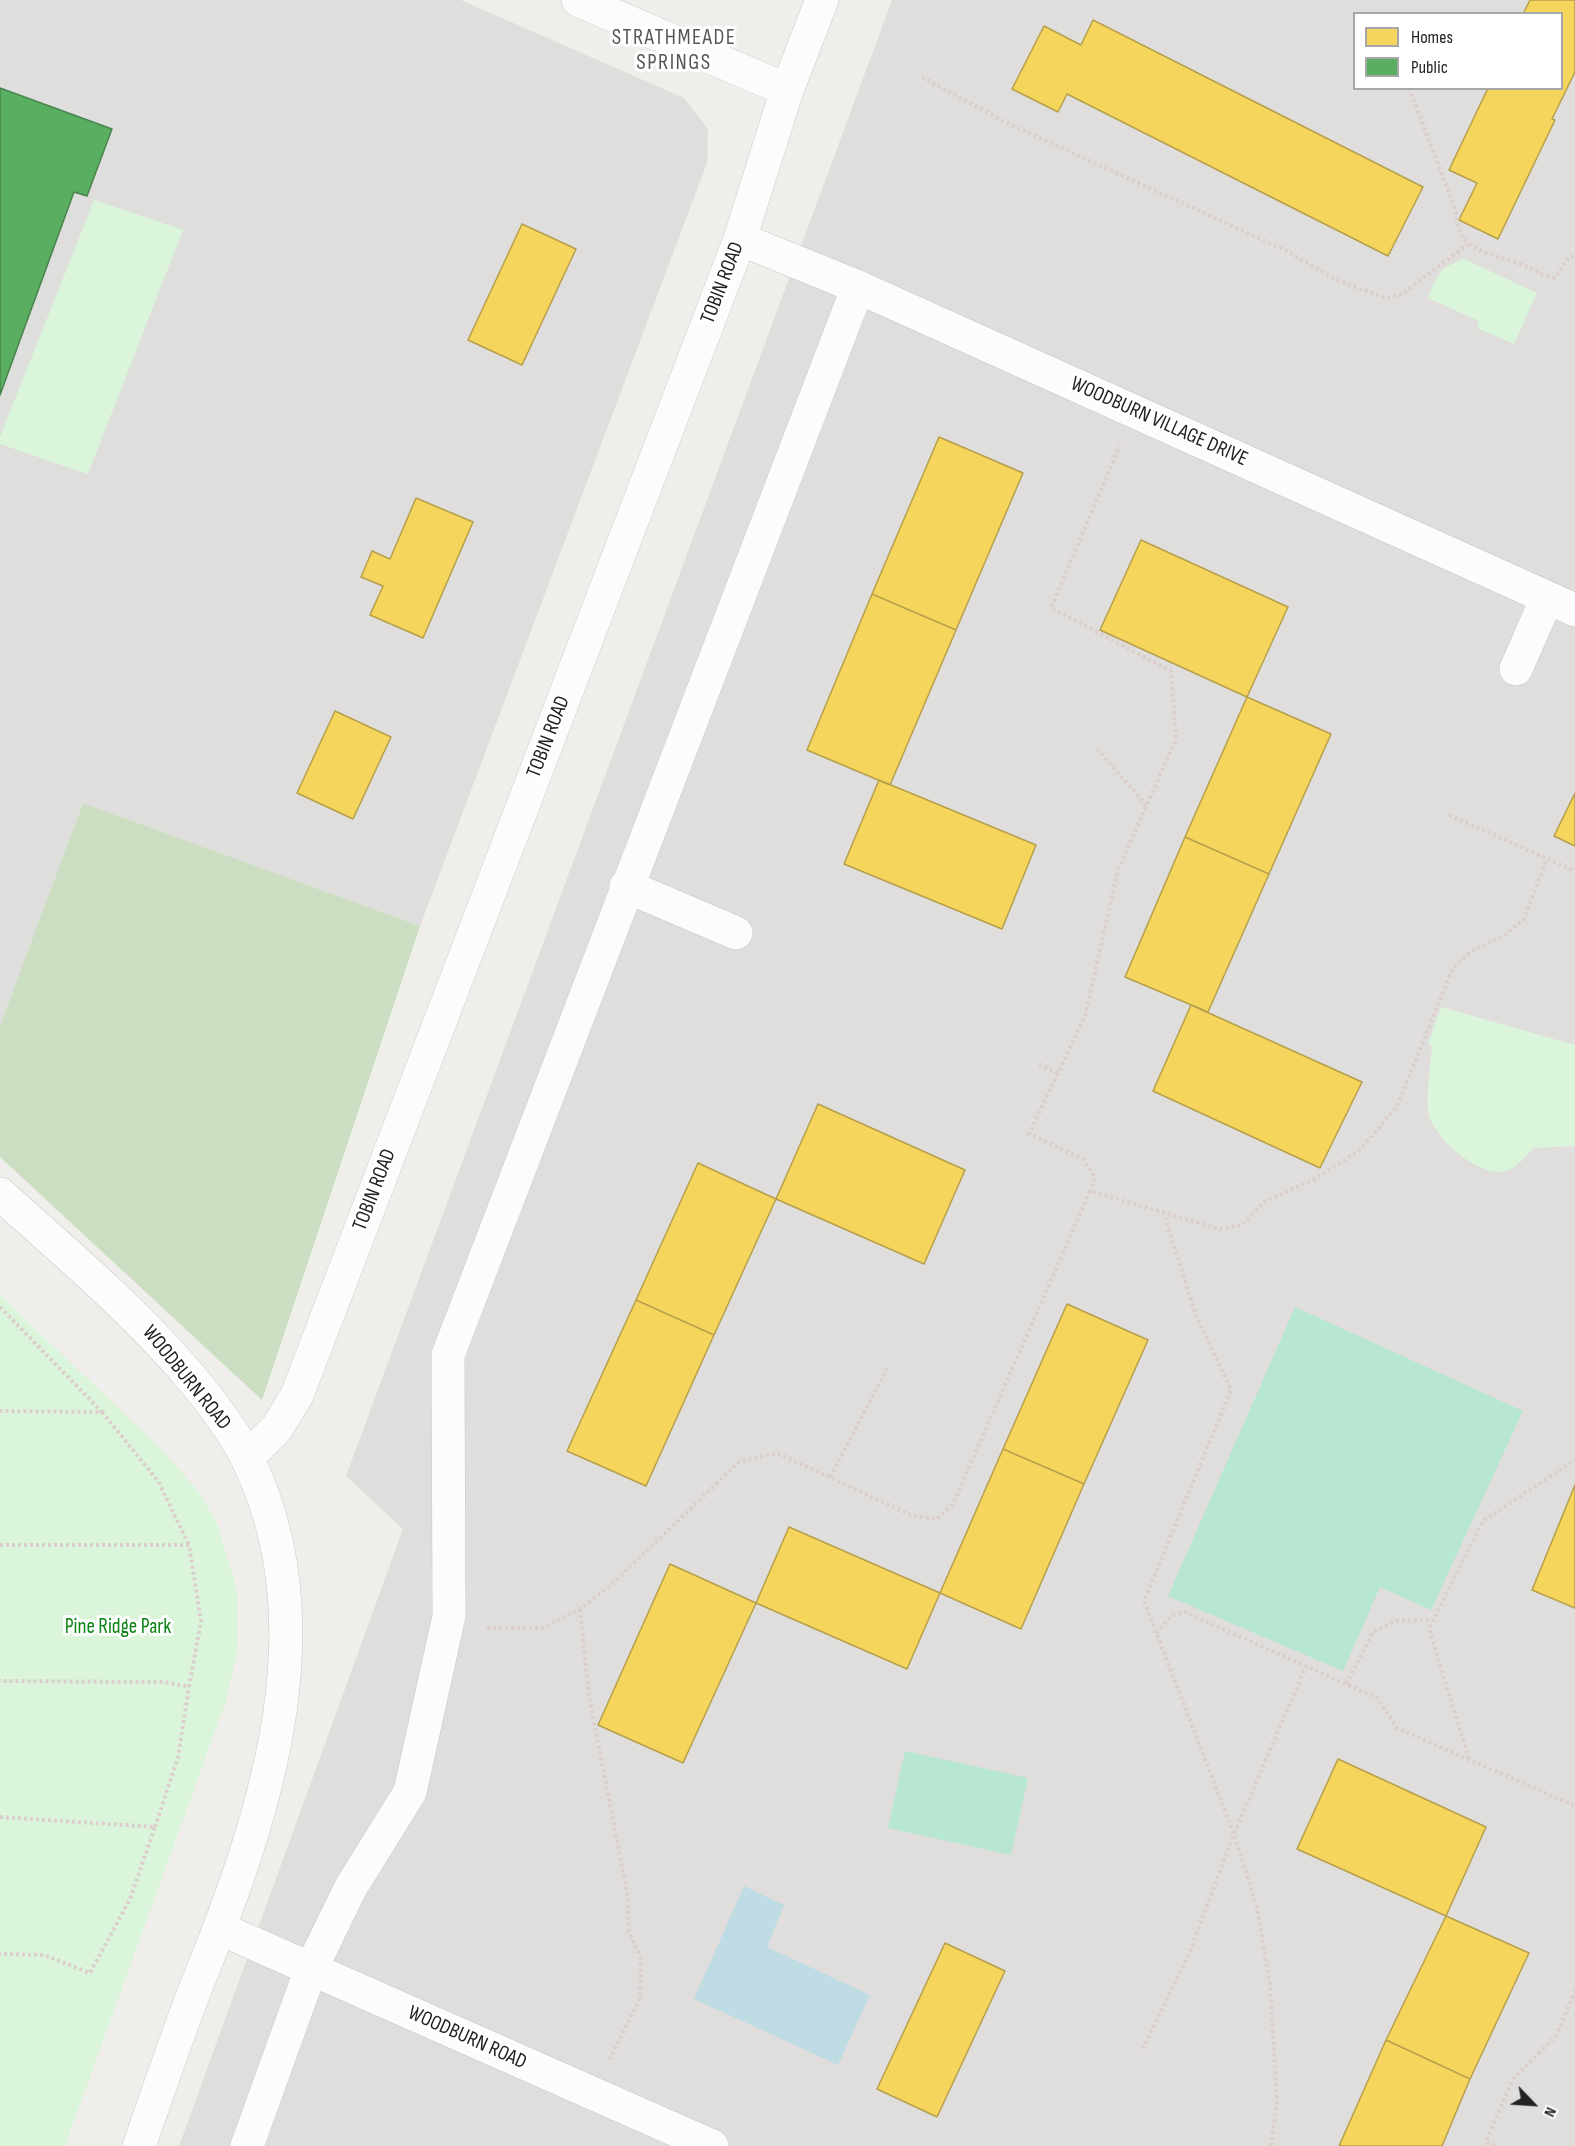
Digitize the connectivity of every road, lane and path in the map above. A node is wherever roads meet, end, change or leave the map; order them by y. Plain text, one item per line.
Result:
1 (578, 0) edge
2 (822, 0) edge
3 (922, 77) dead end
4 (787, 90) junction
5 (1410, 90) edge
6 (740, 239) junction
7 (1468, 244) junction
8 (1575, 256) edge
9 (858, 287) junction
10 (1135, 412) junction
11 (1561, 604) edge
12 (1516, 669) dead end
13 (1097, 749) dead end
14 (1146, 805) junction
15 (1449, 815) dead end
16 (1546, 859) junction
17 (1575, 871) edge
18 (626, 886) junction
19 (736, 933) dead end
20 (1039, 1064) dead end
21 (1058, 1073) junction
22 (1090, 1191) junction
23 (0, 1194) edge
24 (1163, 1214) junction
25 (0, 1307) edge
26 (888, 1367) dead end
27 (0, 1411) edge
28 (102, 1412) junction
29 (247, 1458) junction
30 (1575, 1460) edge
31 (830, 1478) junction
32 (0, 1545) edge
33 (189, 1545) junction
34 (580, 1608) junction
35 (1434, 1620) junction
36 (447, 1625) junction
37 (1156, 1633) junction
38 (1306, 1666) junction
39 (0, 1681) edge
40 (1346, 1684) junction
41 (189, 1687) junction
42 (1469, 1759) junction
43 (1575, 1806) edge
44 (0, 1817) edge
45 (155, 1827) junction
46 (1234, 1834) junction
47 (221, 1929) junction
48 (0, 1954) edge
49 (311, 1969) junction
50 (1575, 1991) edge
51 (1143, 2049) dead end
52 (592, 2093) junction
53 (139, 2146) edge
54 (247, 2146) edge
55 (712, 2146) edge
56 (1271, 2146) edge
57 (1495, 2146) edge

1 - 4 street
2 - 4 street, TOBIN ROAD
3 - 7 path
4 - 6 street, TOBIN ROAD
5 - 7 path
6 - 9 street, WOODBURN VILLAGE DRIVE
6 - 29 street, TOBIN ROAD
7 - 8 path
9 - 10 street, WOODBURN VILLAGE DRIVE
9 - 18 street
10 - 11 street, WOODBURN VILLAGE DRIVE
10 - 14 path
11 - 12 street
13 - 14 path
14 - 21 path
15 - 16 path
16 - 17 path
16 - 24 path
18 - 19 street
18 - 36 street
20 - 21 path
21 - 22 path
22 - 24 path
22 - 31 path
23 - 29 street, WOODBURN ROAD
24 - 37 path
25 - 28 path
26 - 31 path
27 - 28 path
28 - 33 path
29 - 47 street, WOODBURN ROAD
30 - 35 path
31 - 34 path
32 - 33 path
33 - 41 path
34 - 36 path
34 - 52 path
35 - 40 path
35 - 42 path
36 - 49 street
37 - 38 path
37 - 46 path
38 - 40 path
38 - 46 path
39 - 41 path
40 - 42 path
41 - 45 path
42 - 43 path
44 - 45 path
45 - 48 path
46 - 51 path
46 - 56 path
47 - 49 street, WOODBURN ROAD
47 - 53 street, WOODBURN ROAD
49 - 52 street, WOODBURN ROAD
49 - 54 street
50 - 57 path
52 - 55 street, WOODBURN ROAD

